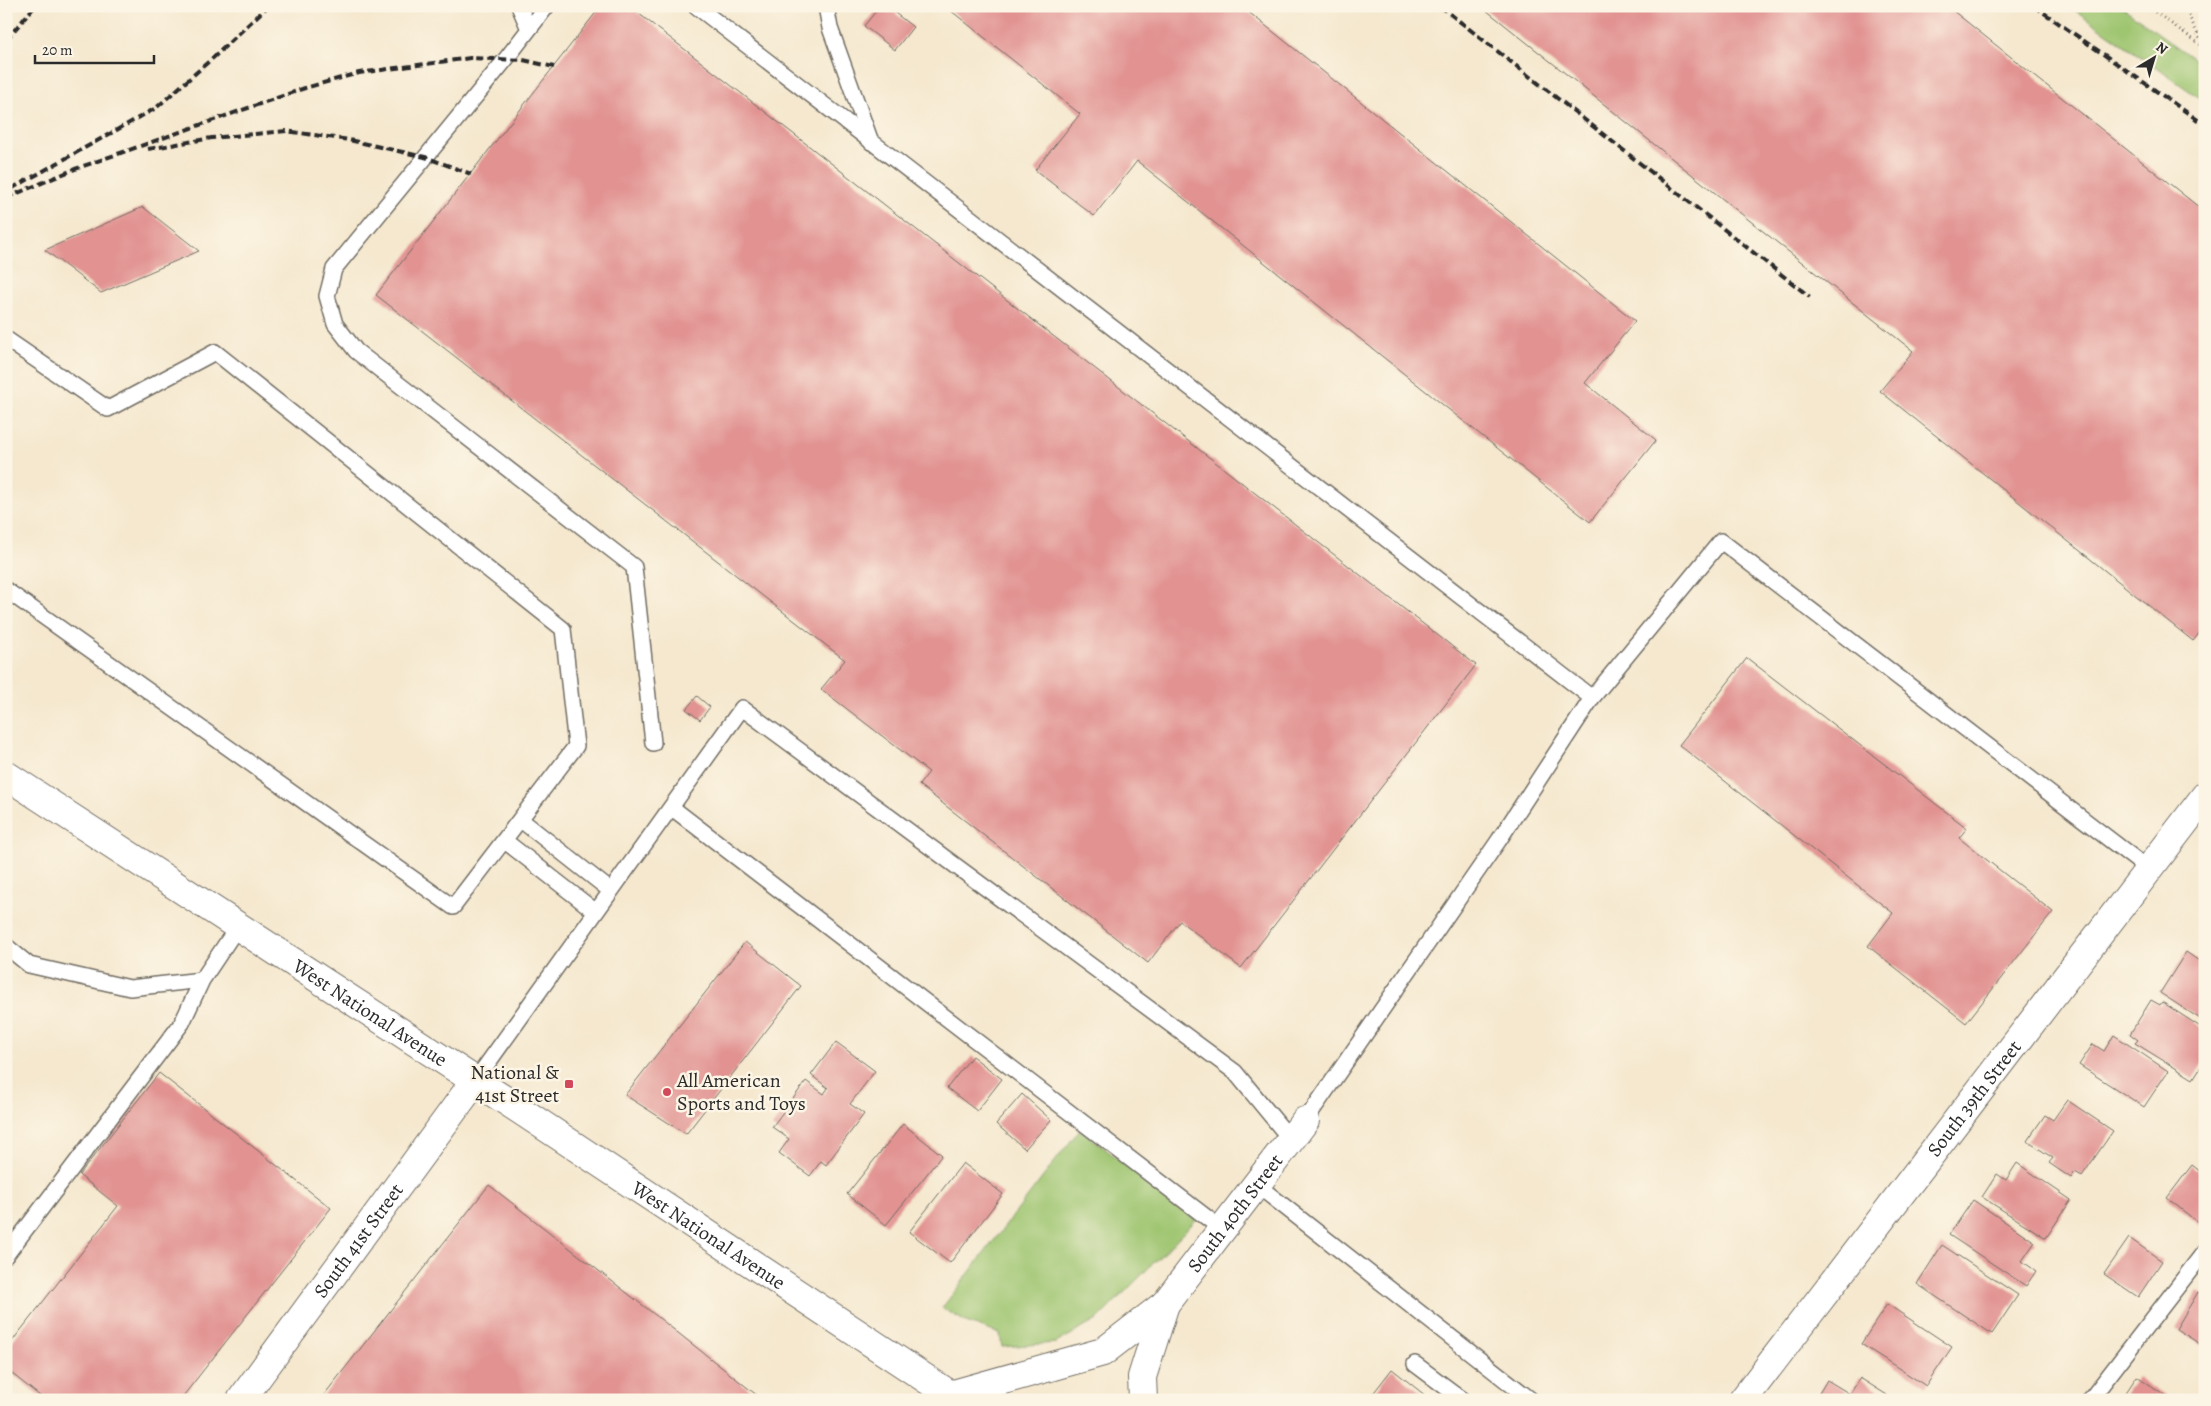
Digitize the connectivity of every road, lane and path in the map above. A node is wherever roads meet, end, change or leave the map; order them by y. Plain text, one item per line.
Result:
1 (519, 6) edge
2 (547, 6) edge
3 (696, 6) edge
4 (826, 6) edge
5 (2147, 6) edge
6 (2184, 6) edge
7 (530, 29) junction
8 (2205, 48) edge
9 (872, 142) junction
10 (6, 339) edge
11 (6, 590) edge
12 (1592, 698) junction
13 (653, 743) dead end
14 (6, 775) edge
15 (2205, 796) edge
16 (671, 807) junction
17 (521, 820) junction
18 (504, 841) junction
19 (2148, 869) junction
20 (611, 891) junction
21 (596, 912) junction
22 (238, 926) junction
23 (6, 946) edge
24 (202, 980) junction
25 (475, 1081) junction
26 (1298, 1130) junction
27 (1257, 1185) junction
28 (1222, 1230) junction
29 (2205, 1251) edge
30 (6, 1256) edge
31 (1165, 1304) junction
32 (1415, 1364) dead end
33 (954, 1397) edge
34 (240, 1400) edge
35 (1143, 1400) edge
36 (1463, 1400) edge
37 (1531, 1400) edge
38 (1743, 1400) edge
39 (2090, 1400) edge

1 - 7 lane
2 - 7 lane
3 - 9 lane
4 - 9 lane
5 - 8 path
6 - 8 path
7 - 13 lane
9 - 12 lane
10 - 17 lane
11 - 18 lane
12 - 19 lane
12 - 26 lane
14 - 22 street, West National Avenue
15 - 19 street, South 39th Street
16 - 20 lane
16 - 26 lane
16 - 28 lane
17 - 18 lane
17 - 20 lane
18 - 21 lane
19 - 38 street, South 39th Street
20 - 21 lane
21 - 25 lane
22 - 24 lane
22 - 25 street, West National Avenue
23 - 24 lane
24 - 30 lane
25 - 33 street, West National Avenue
25 - 34 street, South 41st Street
26 - 27 street, South 40th Street
27 - 28 street, South 40th Street
27 - 37 lane
28 - 31 street, South 40th Street
29 - 39 lane
31 - 33 street, South 40th Street
31 - 35 street, South 40th Street
32 - 36 lane

